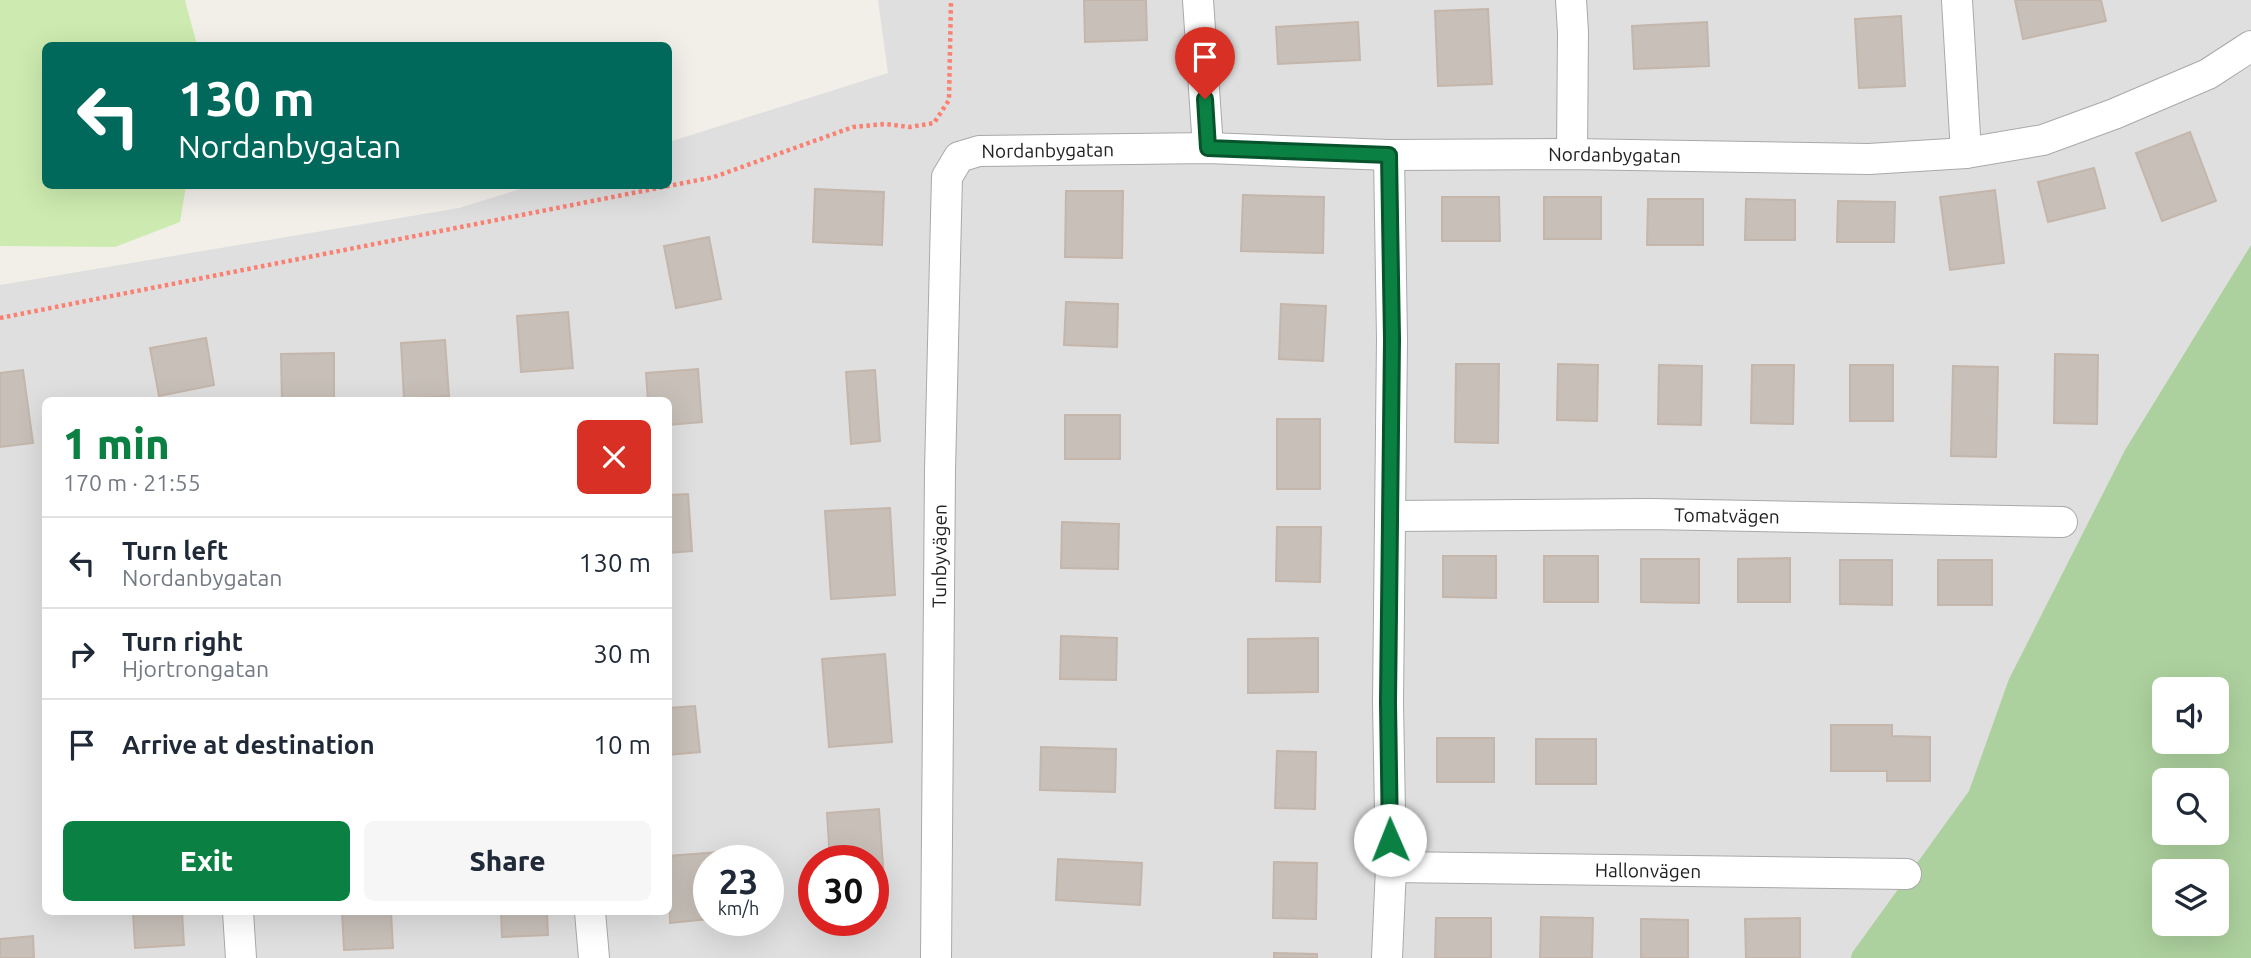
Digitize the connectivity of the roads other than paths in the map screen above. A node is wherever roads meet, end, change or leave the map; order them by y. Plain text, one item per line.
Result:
1 (1198, 0) edge
2 (1571, 0) edge
3 (1957, 0) edge
4 (2251, 46) edge
5 (1208, 148) junction
6 (1966, 153) junction
7 (1572, 154) junction
8 (1389, 155) junction
9 (959, 157) joint
10 (1391, 516) junction
11 (2062, 522) dead end
12 (1391, 867) junction
13 (1906, 874) dead end
14 (238, 915) edge
15 (590, 915) edge
16 (241, 958) edge
17 (594, 958) edge
18 (936, 958) edge
19 (1387, 958) edge

1 - 5 street
2 - 7 street
3 - 6 street
4 - 6 street, Nordanbygatan
5 - 8 street, Nordanbygatan
5 - 9 street, Nordanbygatan
6 - 7 street, Nordanbygatan
7 - 8 street, Nordanbygatan
8 - 10 street
9 - 18 street, Tunbyvägen
10 - 11 street, Tomatvägen
10 - 12 street
12 - 13 street, Hallonvägen
12 - 19 street
14 - 16 street
15 - 17 street

